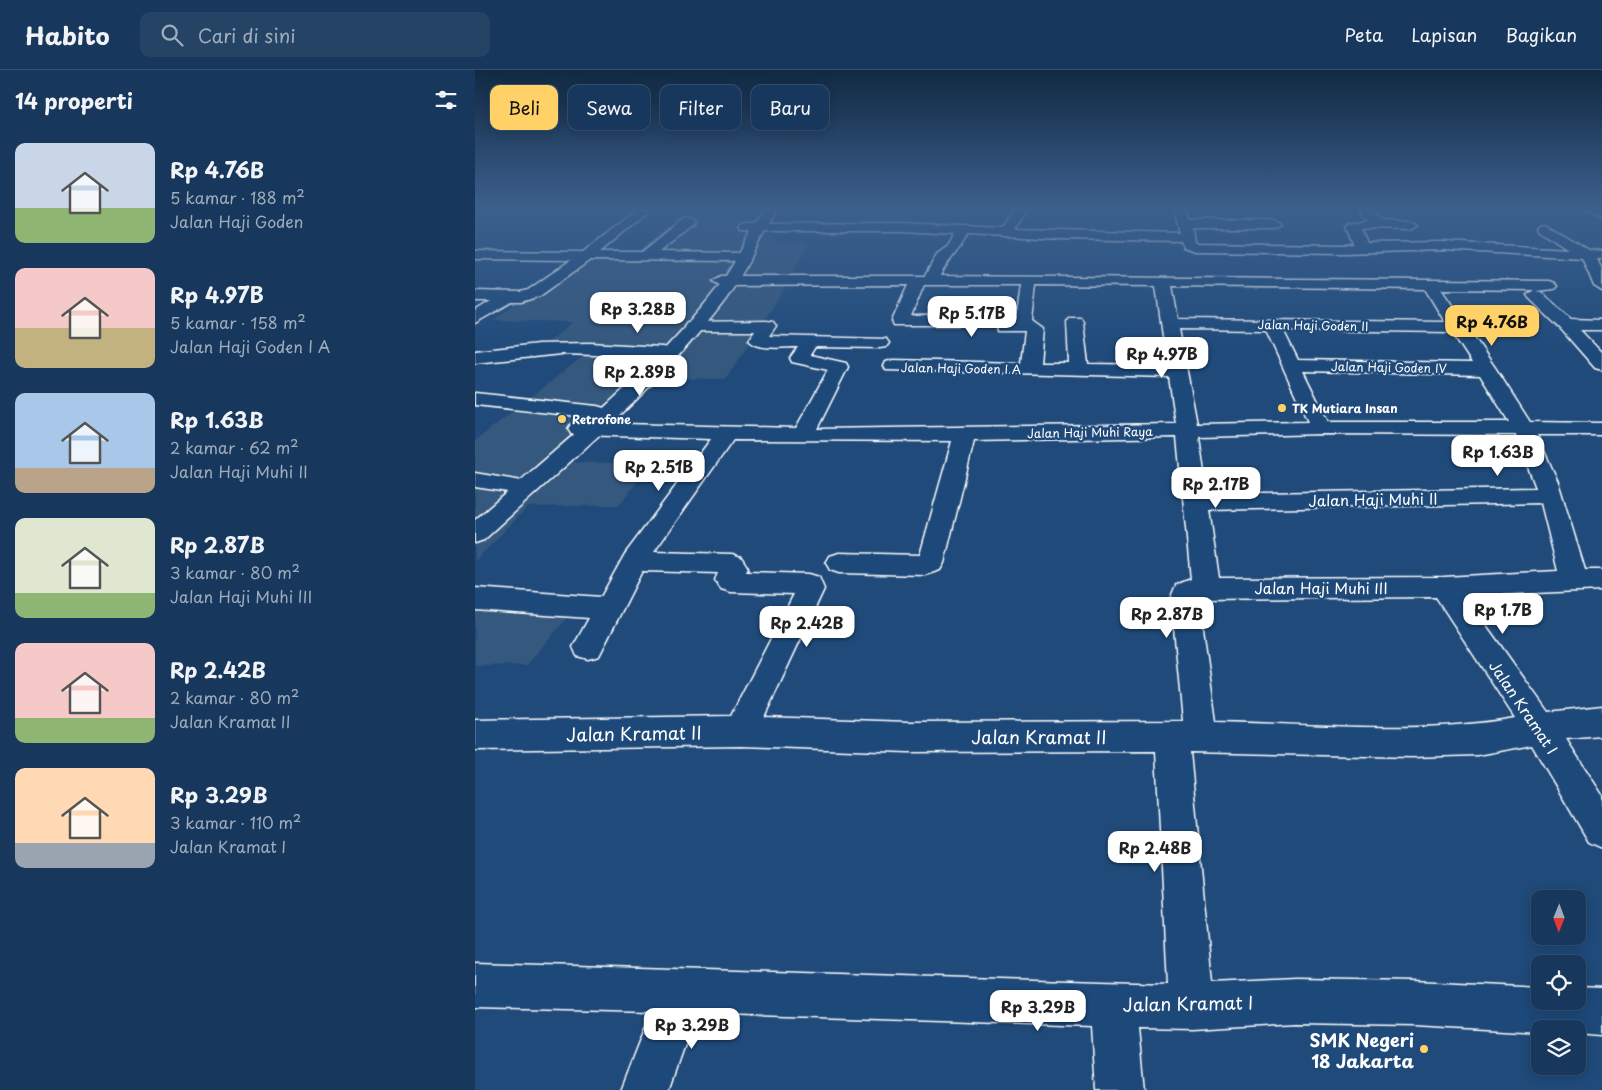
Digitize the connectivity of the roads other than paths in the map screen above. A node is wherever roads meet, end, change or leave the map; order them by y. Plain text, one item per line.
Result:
1 (738, 257) edge
2 (585, 258) edge
3 (942, 258) edge
4 (1282, 258) edge
5 (1455, 258) edge
6 (1596, 258) edge
7 (924, 280) junction
8 (1029, 280) junction
9 (725, 281) junction
10 (1163, 281) junction
11 (1296, 282) junction
12 (1429, 284) junction
13 (1480, 285) junction
14 (1602, 286) edge
15 (475, 296) edge
16 (510, 296) junction
17 (475, 318) edge
18 (1075, 322) dead end
19 (1170, 324) junction
20 (1566, 324) junction
21 (1272, 325) junction
22 (1602, 325) edge
23 (693, 326) junction
24 (1455, 326) junction
25 (933, 328) dead end
26 (810, 342) junction
27 (881, 343) dead end
28 (662, 352) junction
29 (475, 357) edge
30 (1602, 364) edge
31 (1291, 365) junction
32 (893, 366) dead end
33 (1030, 369) junction
34 (1079, 369) junction
35 (1487, 369) junction
36 (1178, 371) junction
37 (475, 399) edge
38 (589, 424) junction
39 (1321, 428) junction
40 (1524, 428) junction
41 (1602, 429) edge
42 (1187, 430) junction
43 (727, 434) junction
44 (803, 435) junction
45 (965, 435) junction
46 (475, 480) edge
47 (514, 486) junction
48 (1550, 495) junction
49 (1195, 502) junction
50 (475, 517) edge
51 (475, 534) edge
52 (634, 561) junction
53 (839, 563) dead end
54 (1574, 580) junction
55 (1602, 580) edge
56 (1444, 587) junction
57 (1206, 588) junction
58 (475, 598) edge
59 (608, 608) junction
60 (588, 647) dead end
61 (1602, 721) edge
62 (1541, 730) junction
63 (741, 732) junction
64 (475, 735) edge
65 (1187, 736) junction
66 (1602, 829) edge
67 (475, 986) edge
68 (682, 990) junction
69 (1113, 1005) junction
70 (1192, 1007) junction
71 (1602, 1012) edge
72 (645, 1090) edge
73 (1120, 1090) edge

1 - 9 street
2 - 16 street
3 - 7 street
4 - 11 street
5 - 13 street
6 - 14 street
7 - 8 street
7 - 8 street
7 - 9 street
8 - 10 street
9 - 23 street
9 - 28 street
10 - 11 street
10 - 19 street
11 - 12 street
12 - 13 street
12 - 24 street
13 - 20 street
15 - 16 street
16 - 17 street
18 - 34 street
19 - 21 street, Jalan Haji Goden II
19 - 36 street
20 - 22 street
20 - 30 street
21 - 24 street, Jalan Haji Goden II
21 - 31 street
23 - 26 street
23 - 38 street
24 - 35 street
25 - 33 street, Jalan Haji Goden I A
26 - 27 street
26 - 44 street
28 - 29 street
28 - 38 street
31 - 35 street, Jalan Haji Goden IV
31 - 39 street
32 - 33 street, Jalan Haji Goden I A
33 - 34 street, Jalan Haji Goden I A
34 - 36 street, Jalan Haji Goden I A
35 - 40 street
36 - 42 street
37 - 38 street, Jalan Haji Muhi Raya
38 - 43 street, Jalan Haji Muhi Raya
38 - 47 street
38 - 51 street
39 - 40 street, Jalan Haji Muhi Raya
39 - 42 street, Jalan Haji Muhi Raya
40 - 41 street, Jalan Haji Muhi Raya
40 - 48 street
42 - 45 street, Jalan Haji Muhi Raya
42 - 49 street
43 - 44 street, Jalan Haji Muhi Raya
43 - 52 street
44 - 45 street, Jalan Haji Muhi Raya
45 - 53 street
46 - 47 street
47 - 50 street
48 - 49 street, Jalan Haji Muhi II
48 - 54 street
49 - 57 street
52 - 59 street
52 - 63 street
54 - 55 street, Jalan Haji Muhi III
54 - 56 street, Jalan Haji Muhi III
56 - 57 street, Jalan Haji Muhi III
56 - 62 street, Jalan Kramat I
57 - 65 street, Jalan Haji Muhi III
58 - 59 street
59 - 60 street
61 - 62 street, Jalan Kramat II
62 - 65 street, Jalan Kramat II
62 - 66 street, Jalan Kramat I
63 - 64 street, Jalan Kramat II
63 - 65 street, Jalan Kramat II
65 - 70 street, Jalan Haji Muhi III
67 - 68 street, Jalan Kramat I
68 - 69 street, Jalan Kramat I
68 - 72 street
69 - 70 street, Jalan Kramat I
69 - 73 street
70 - 71 street, Jalan Kramat I

